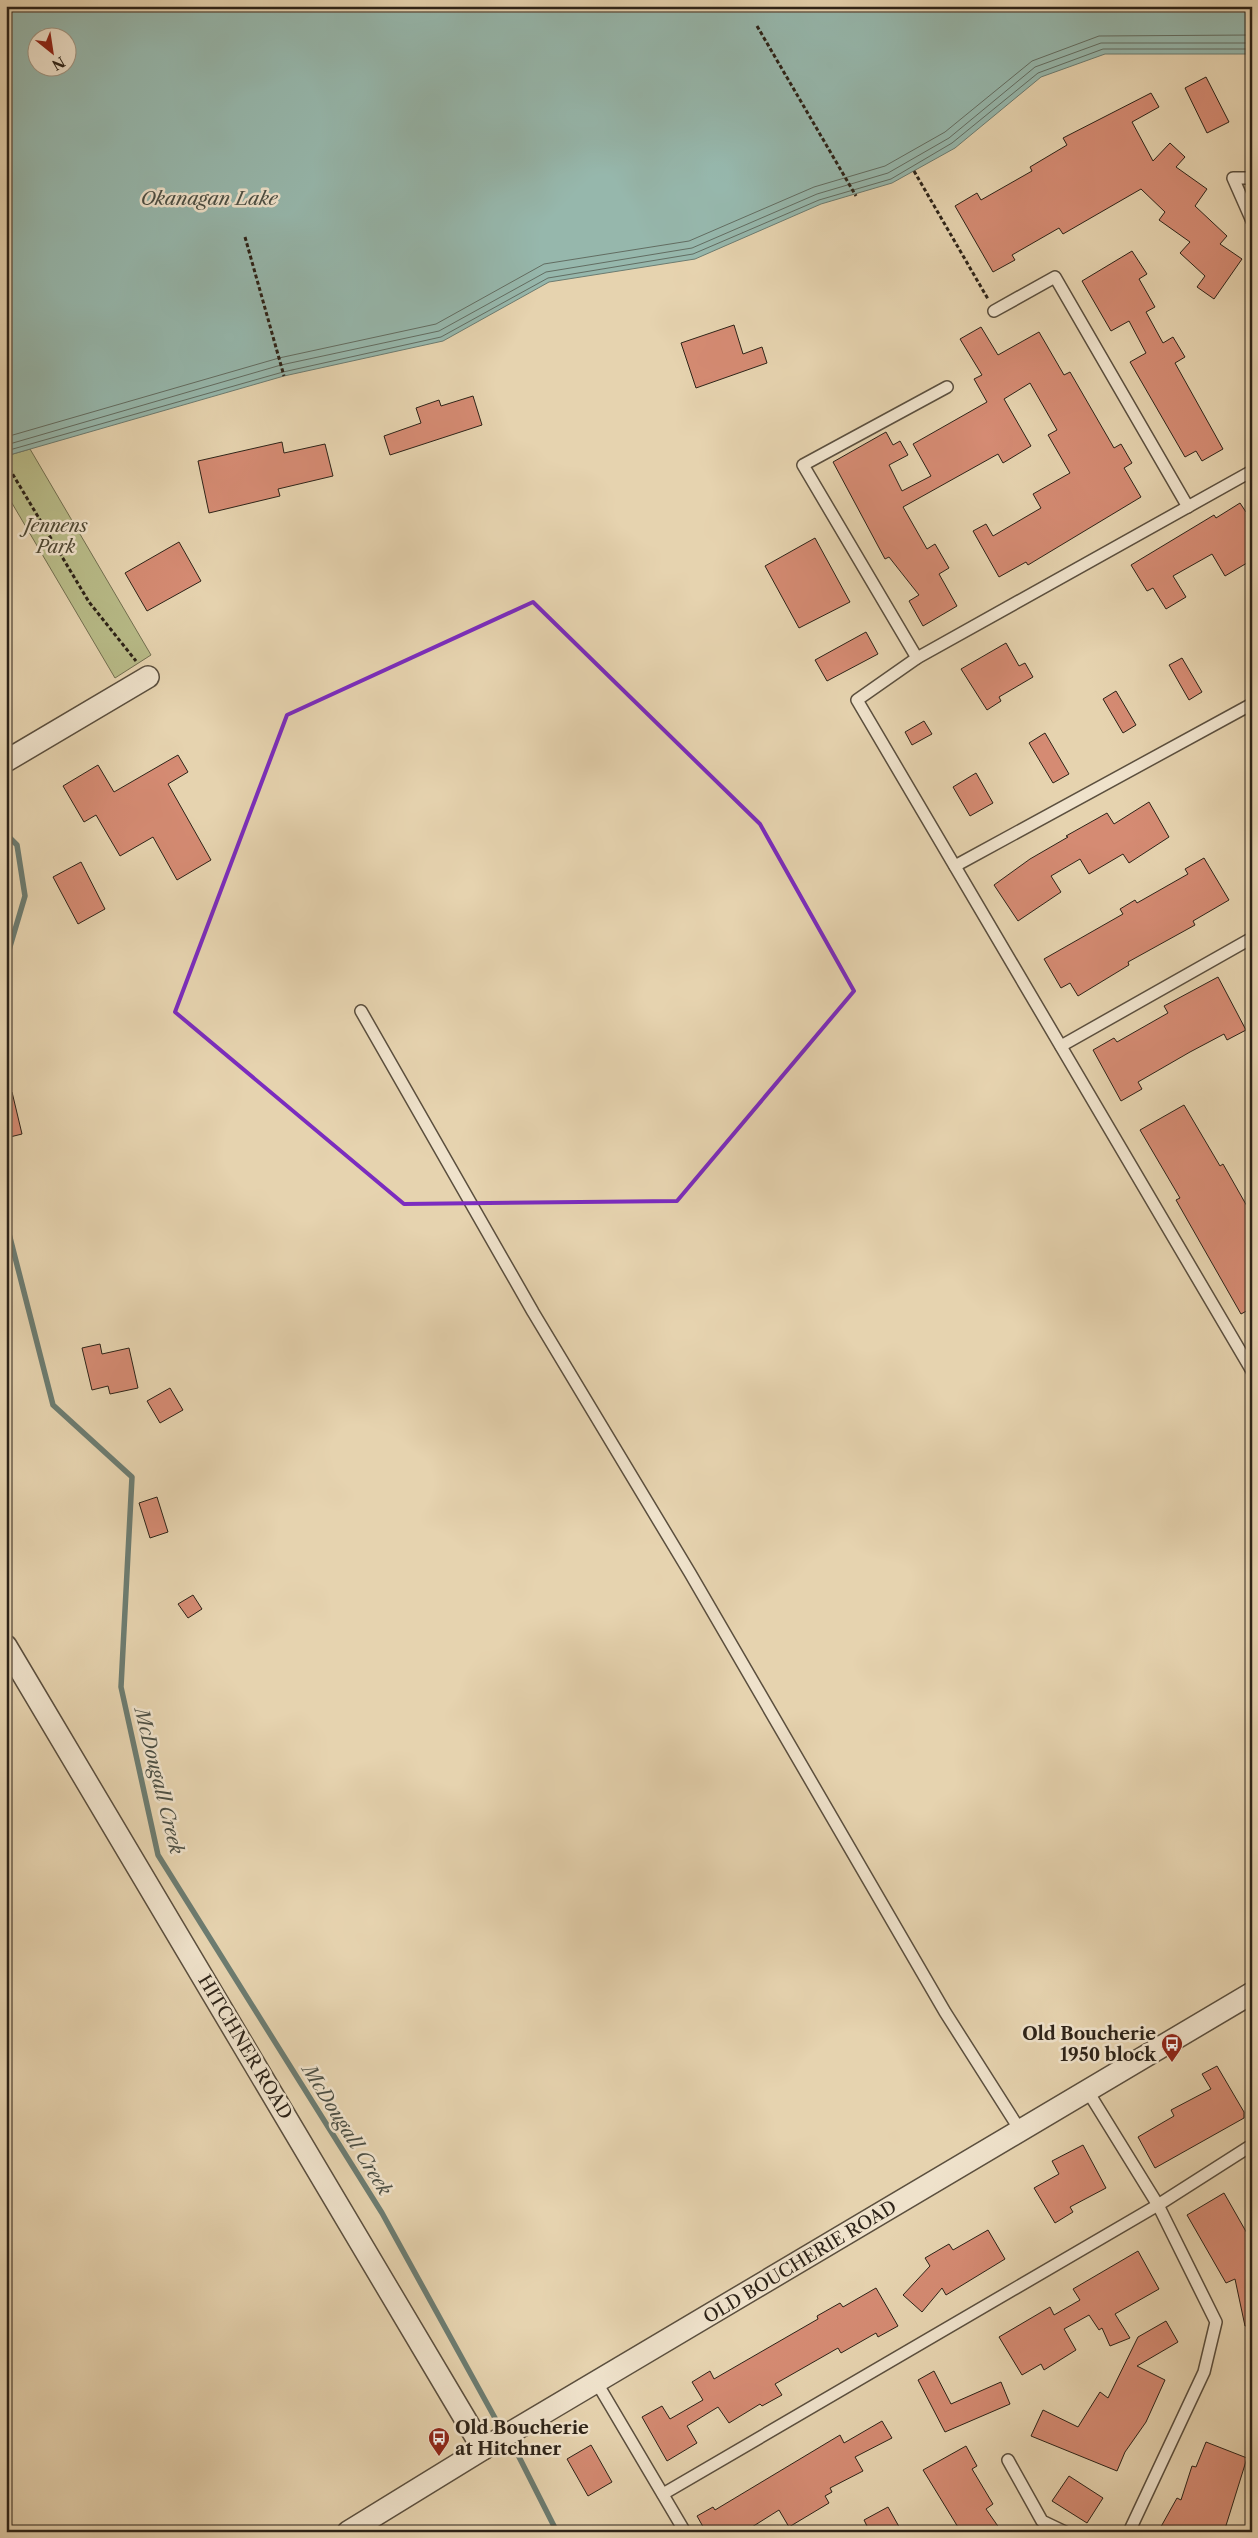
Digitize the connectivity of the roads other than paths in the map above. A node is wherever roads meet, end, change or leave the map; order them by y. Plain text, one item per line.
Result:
1 (1252, 178) edge
2 (1252, 220) edge
3 (994, 311) road end
4 (947, 387) dead end
5 (1252, 471) edge
6 (1188, 507) junction
7 (917, 658) junction
8 (148, 677) road end
9 (1252, 704) edge
10 (6, 761) edge
11 (955, 866) junction
12 (1252, 938) edge
13 (361, 1011) dead end
14 (1061, 1046) junction
15 (1252, 1371) edge
16 (6, 1646) edge
17 (1252, 1993) edge
18 (1087, 2090) junction
19 (1020, 2130) junction
20 (1252, 2145) edge
21 (1158, 2206) junction
22 (597, 2383) junction
23 (483, 2449) junction
24 (1008, 2460) dead end
25 (663, 2494) junction
26 (348, 2532) edge
27 (685, 2532) edge
28 (1066, 2532) edge
29 (1129, 2532) edge

1 - 2 lane
3 - 6 lane
4 - 7 lane
5 - 6 lane
6 - 7 lane
7 - 11 lane
8 - 10 street
9 - 11 lane
11 - 14 lane
12 - 14 lane
13 - 19 lane
14 - 15 lane
16 - 23 street, HITCHNER ROAD
17 - 18 street, OLD BOUCHERIE ROAD
18 - 19 street, OLD BOUCHERIE ROAD
18 - 21 lane
19 - 22 street, OLD BOUCHERIE ROAD
20 - 21 lane
21 - 25 lane
21 - 29 lane
22 - 23 street, OLD BOUCHERIE ROAD
22 - 25 lane
23 - 26 street, OLD BOUCHERIE ROAD
24 - 28 lane
25 - 27 lane

